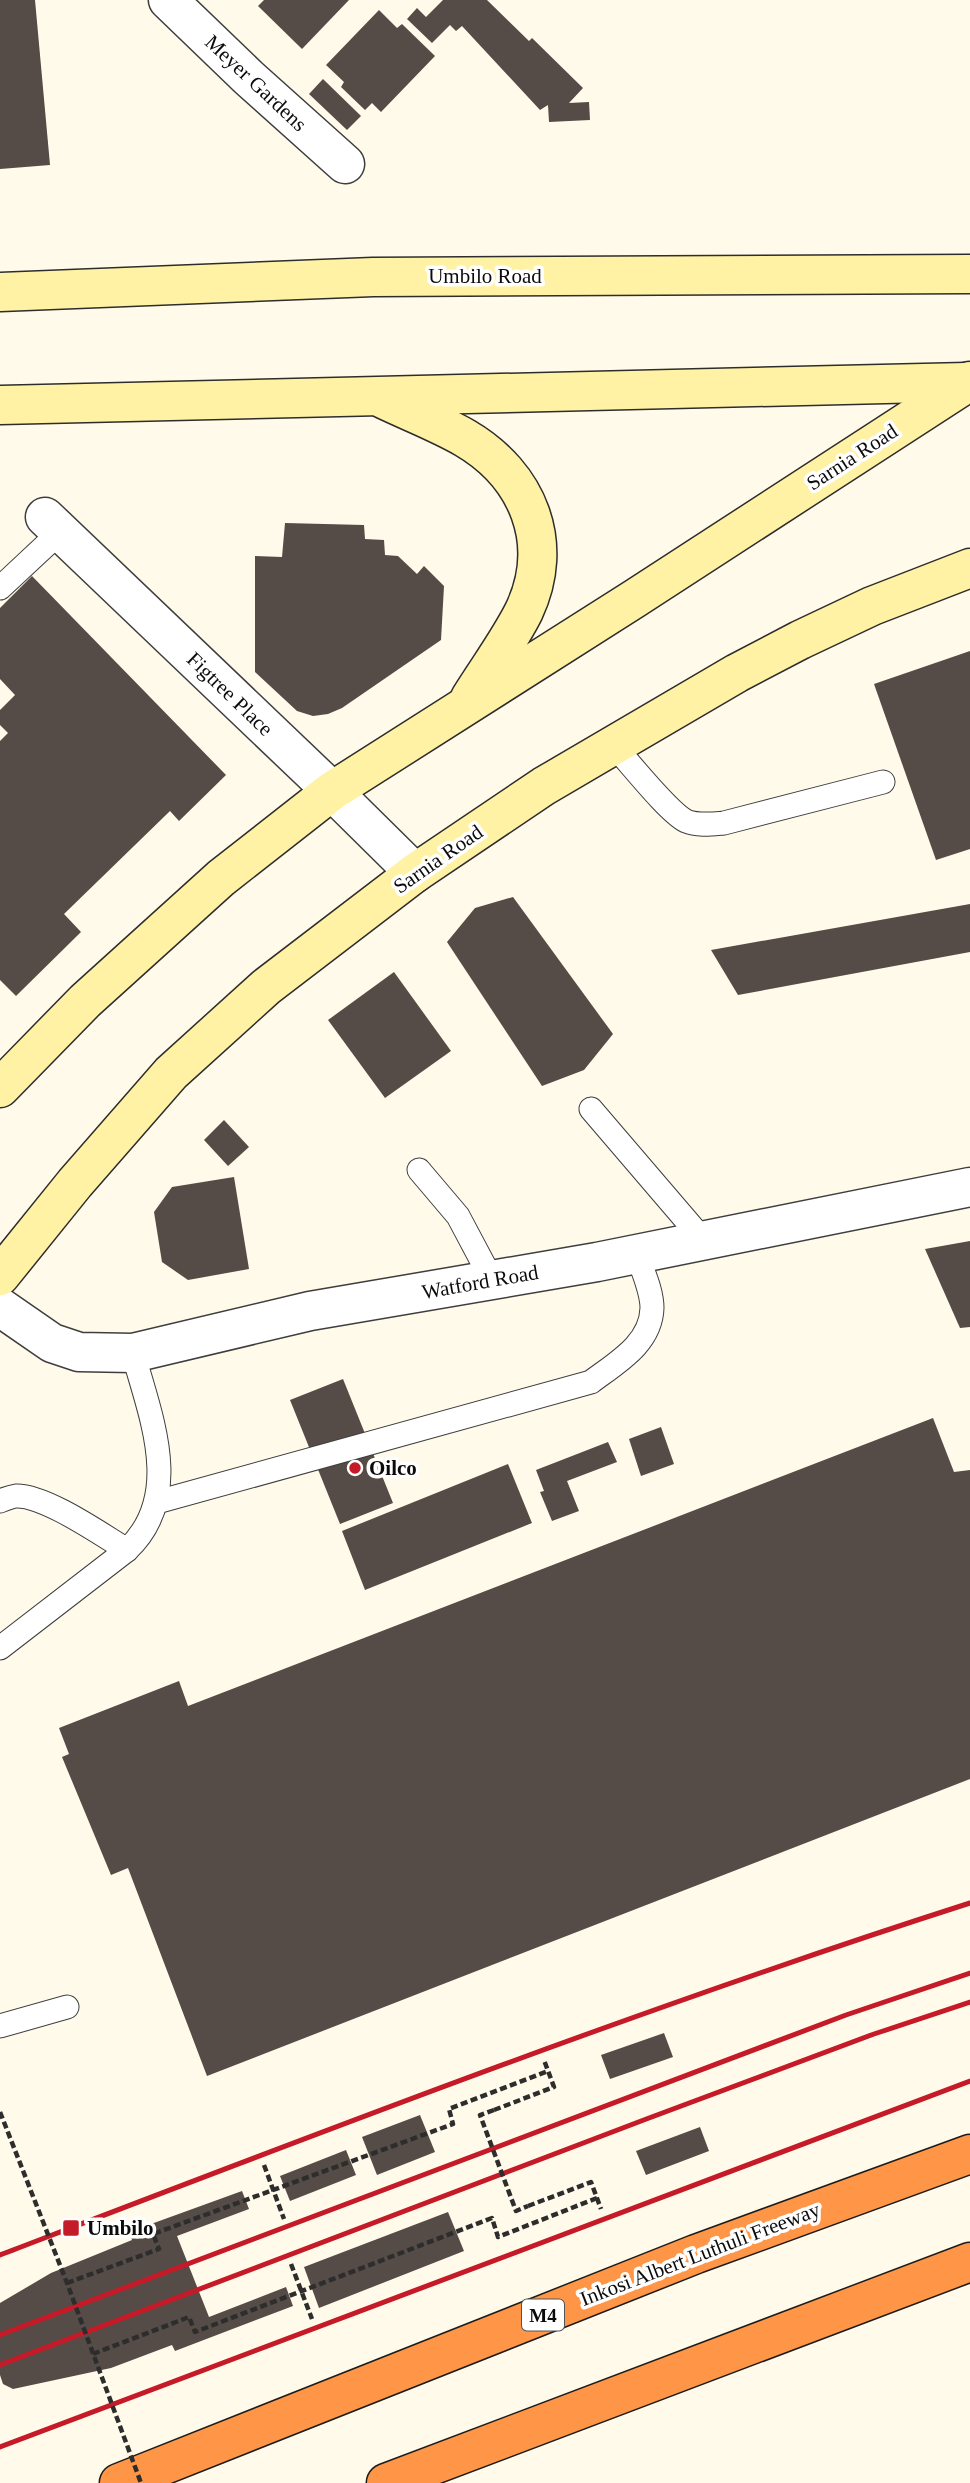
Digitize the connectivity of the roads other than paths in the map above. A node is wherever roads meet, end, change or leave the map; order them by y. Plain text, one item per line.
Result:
1 (168, 0) edge
2 (345, 164) dead end
3 (970, 274) edge
4 (0, 292) edge
5 (969, 382) edge
6 (374, 395) junction
7 (0, 405) edge
8 (53, 525) joint
9 (970, 568) edge
10 (0, 588) edge
11 (466, 705) junction
12 (614, 746) junction
13 (883, 782) dead end
14 (332, 791) junction
15 (415, 873) junction
16 (0, 1088) edge
17 (592, 1109) dead end
18 (419, 1170) dead end
19 (970, 1187) edge
20 (704, 1241) junction
21 (637, 1254) junction
22 (0, 1276) edge
23 (492, 1280) junction
24 (0, 1307) edge
25 (133, 1353) junction
26 (0, 1501) edge
27 (157, 1502) junction
28 (127, 1550) junction
29 (0, 1648) edge
30 (67, 2007) dead end
31 (0, 2026) edge
32 (970, 2154) edge
33 (970, 2262) edge
34 (119, 2483) edge
35 (386, 2483) edge

1 - 2 street, Meyer Gardens
3 - 4 main road, Umbilo Road
5 - 6 main road
5 - 11 main road, Sarnia Road
6 - 7 main road
6 - 11 main road
8 - 10 lane
8 - 14 street, Figtree Place
9 - 12 main road, Sarnia Road
11 - 14 main road, Sarnia Road
12 - 13 lane
12 - 15 main road, Sarnia Road
14 - 15 street, Figtree Place
14 - 16 main road, Sarnia Road
15 - 22 main road, Sarnia Road
17 - 20 lane
18 - 23 lane
19 - 20 street, Watford Road
20 - 21 street, Watford Road
21 - 23 street, Watford Road
21 - 27 lane
23 - 25 street, Watford Road
24 - 25 street, Watford Road
25 - 27 lane
26 - 28 lane
27 - 28 lane
28 - 29 lane
30 - 31 lane
32 - 34 highway, Inkosi Albert Luthuli Freeway / M4
33 - 35 highway

